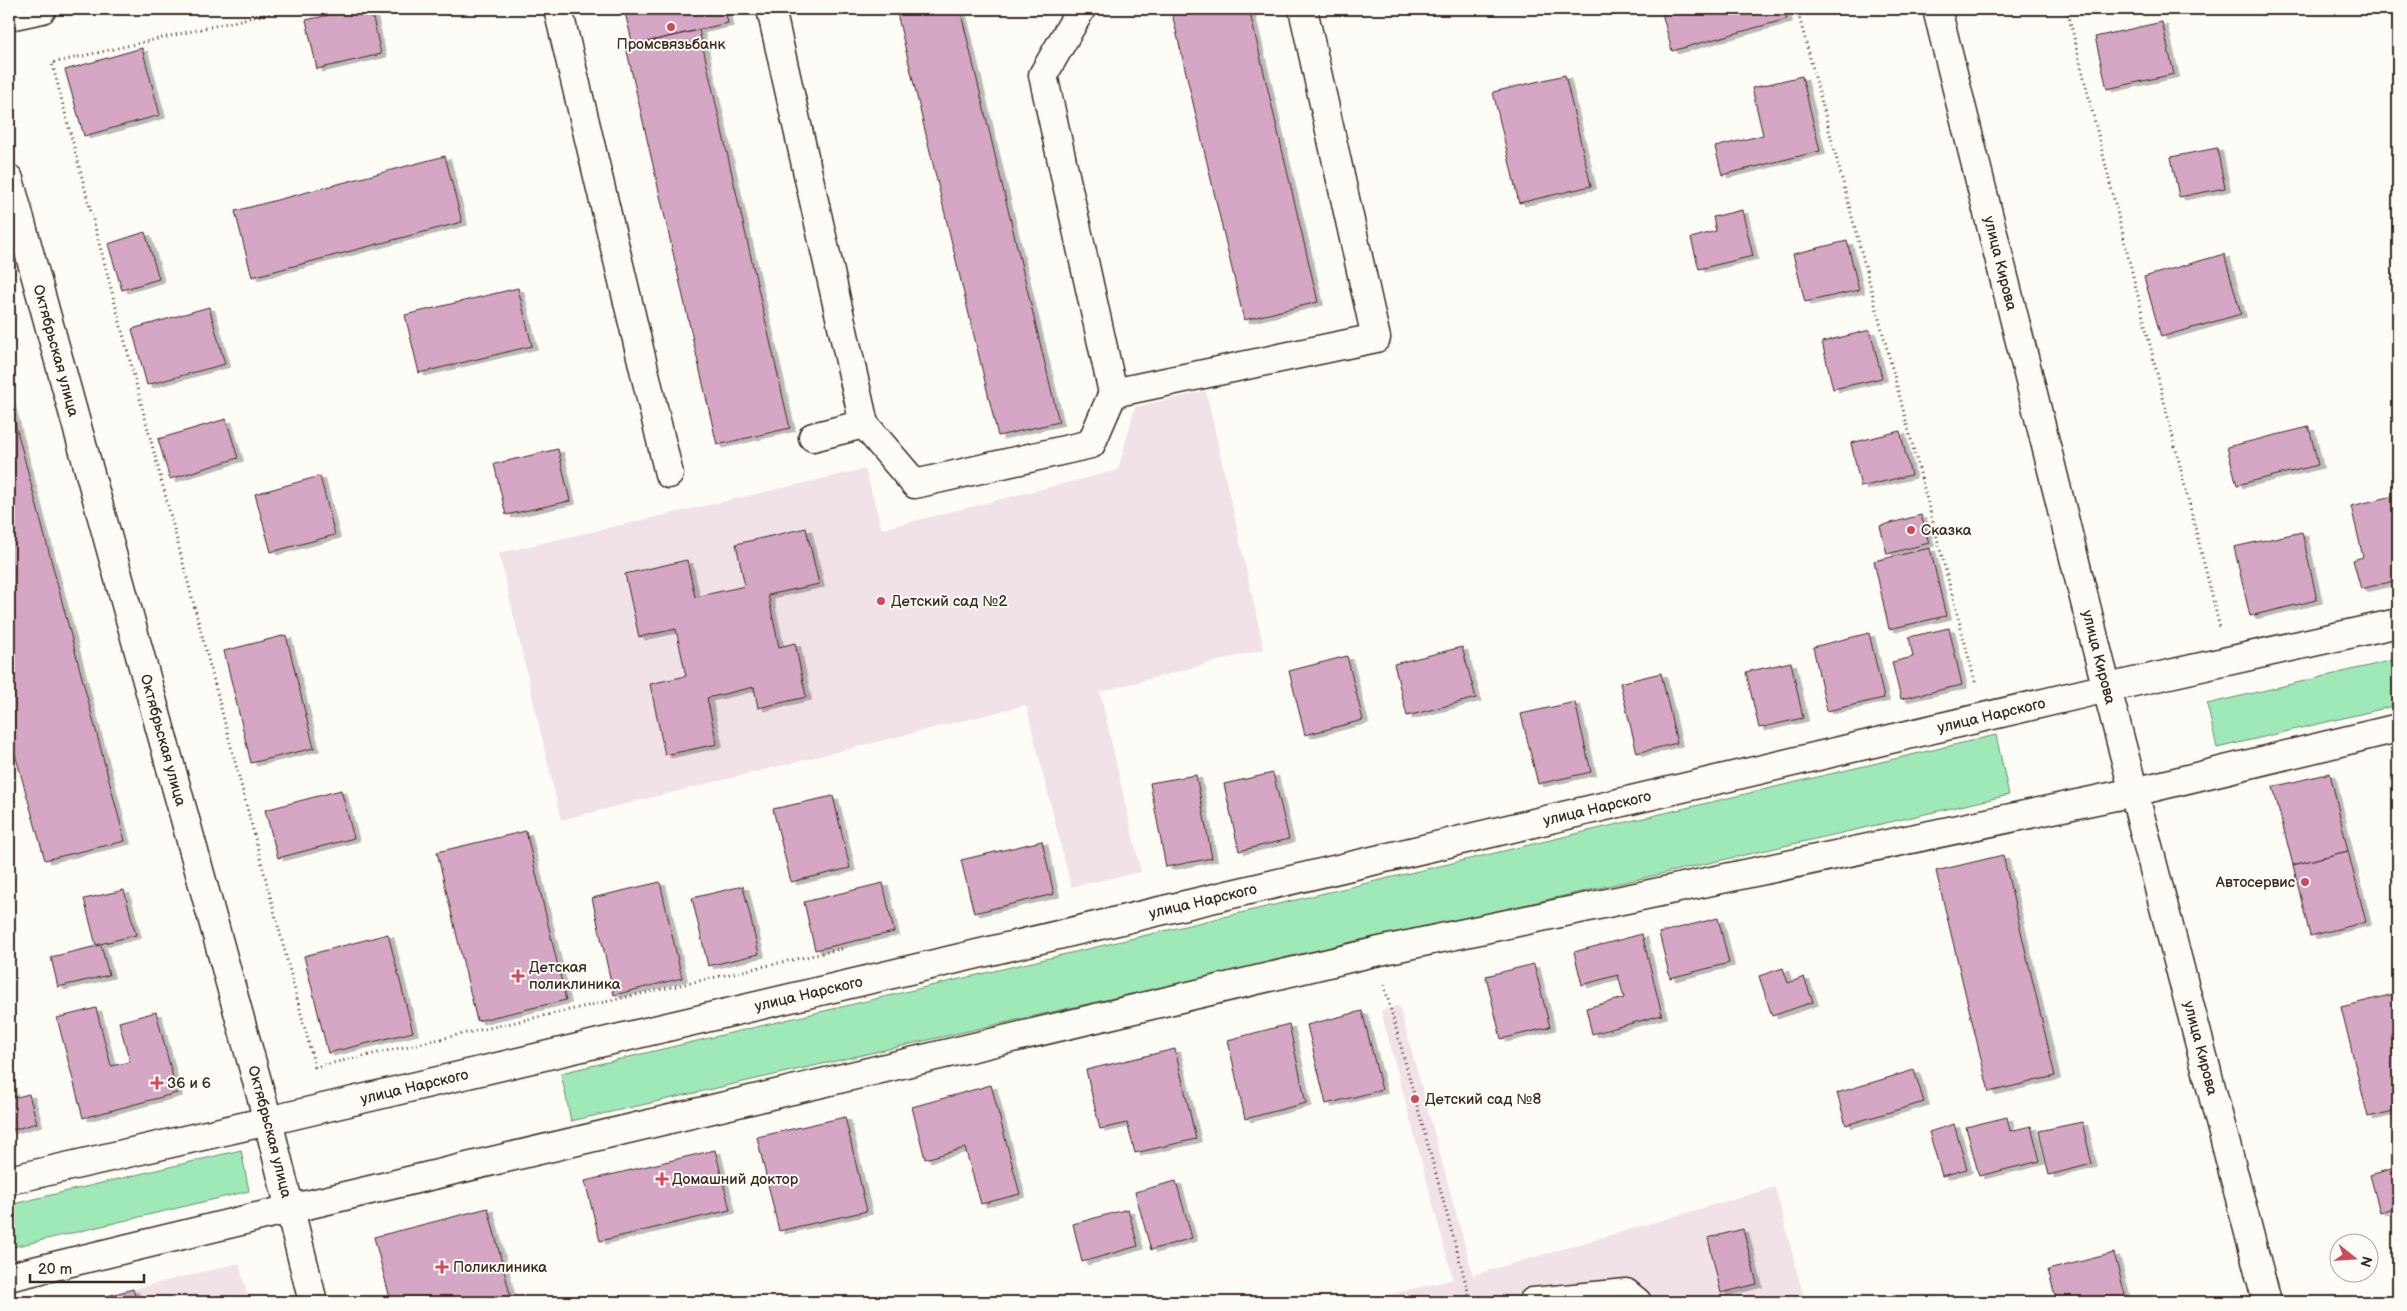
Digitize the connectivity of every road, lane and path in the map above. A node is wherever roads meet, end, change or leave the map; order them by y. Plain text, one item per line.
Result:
1 (42, 9) edge
2 (289, 9) edge
3 (558, 9) edge
4 (771, 9) edge
5 (1080, 9) edge
6 (1303, 9) edge
7 (1797, 9) edge
8 (1937, 9) edge
9 (2067, 9) edge
10 (9, 16) edge
11 (9, 180) edge
12 (1113, 393) junction
13 (864, 424) junction
14 (813, 437) dead end
15 (668, 474) dead end
16 (2398, 623) edge
17 (2220, 632) dead end
18 (2107, 688) junction
19 (1978, 692) dead end
20 (2398, 728) edge
21 (2134, 792) junction
22 (860, 944) dead end
23 (1375, 952) junction
24 (268, 1121) junction
25 (9, 1180) edge
26 (290, 1209) junction
27 (9, 1277) edge
28 (312, 1302) edge
29 (1471, 1302) edge
30 (1533, 1302) edge
31 (1637, 1302) edge
32 (2267, 1302) edge

1 - 10 street
2 - 22 path
3 - 15 street
4 - 13 street
5 - 12 street
6 - 12 street
7 - 19 path
8 - 18 street, улица Кирова
9 - 17 path
11 - 24 street, Октябрьская улица
12 - 13 street
13 - 14 street
16 - 18 street, улица Нарского
18 - 21 street, улица Кирова
18 - 24 street, улица Нарского
20 - 21 street
21 - 23 street
21 - 32 street, улица Кирова
23 - 26 street
23 - 29 path
24 - 25 street, улица Нарского
24 - 26 street, Октябрьская улица
26 - 27 street
26 - 28 street, Октябрьская улица
30 - 31 street

